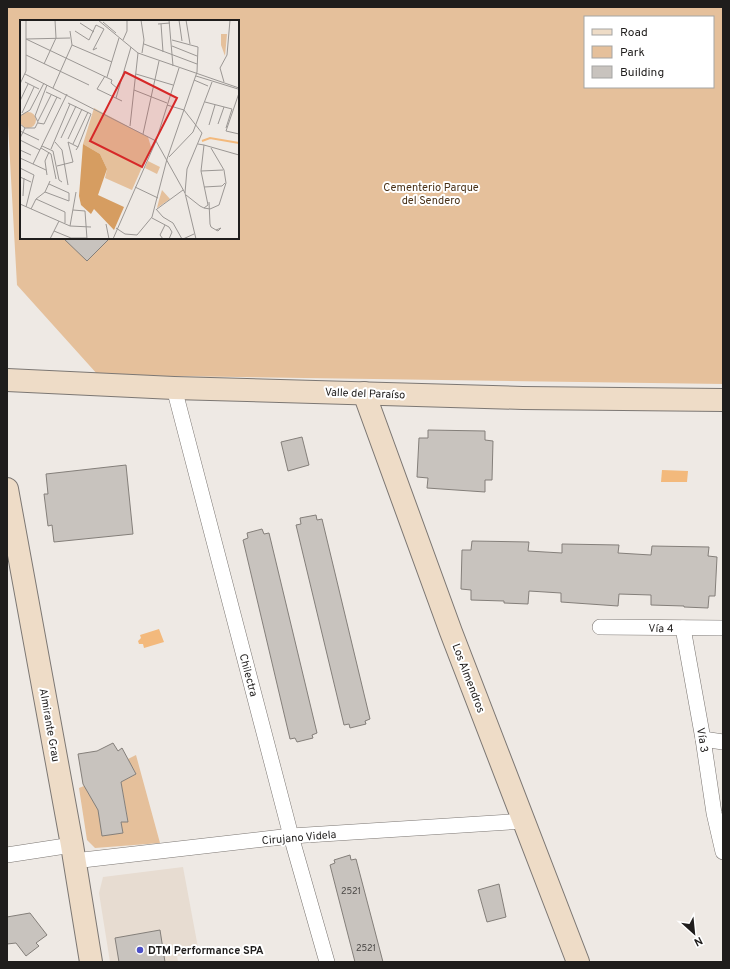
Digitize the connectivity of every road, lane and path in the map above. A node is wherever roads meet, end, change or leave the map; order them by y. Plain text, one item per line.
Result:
1 (7, 380) edge
2 (174, 388) junction
3 (364, 393) junction
4 (723, 400) edge
5 (7, 489) edge
6 (600, 627) dead end
7 (683, 628) junction
8 (723, 628) edge
9 (703, 739) junction
10 (723, 742) edge
11 (524, 821) junction
12 (291, 836) junction
13 (723, 852) edge
14 (73, 853) junction
15 (7, 855) edge
16 (91, 962) edge
17 (327, 962) edge
18 (578, 962) edge

1 - 2 street, Valle del Paraíso
2 - 3 street, Valle del Paraíso
2 - 12 street, Chilectra
3 - 4 street, Valle del Paraíso
3 - 11 street, Los Almendros
5 - 14 street, Almirante Grau
6 - 7 street, Vía 4
7 - 8 street, Vía 4
7 - 9 street, Vía 3
9 - 10 street
9 - 13 street, Vía 3
11 - 12 street, Cirujano Videla
11 - 18 street, Los Almendros
12 - 14 street, Cirujano Videla
12 - 17 street, Chilectra
14 - 15 street, Cirujano Videla
14 - 16 street, Almirante Grau

